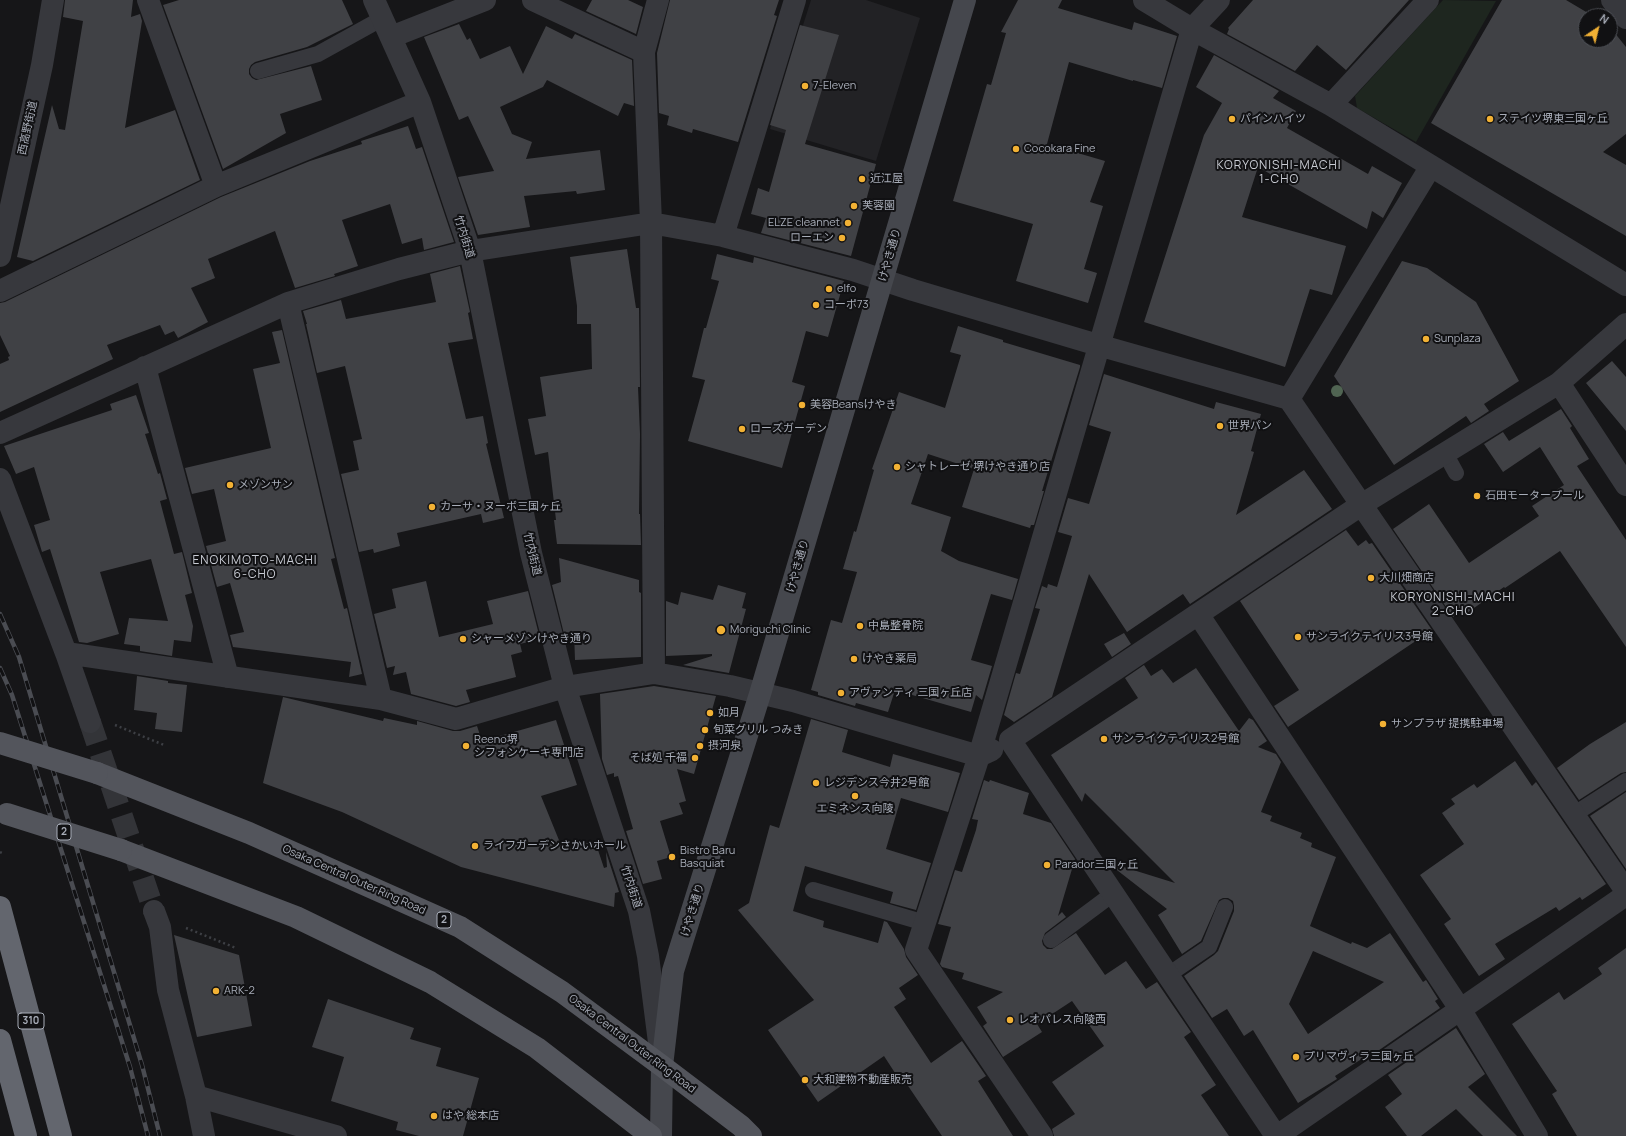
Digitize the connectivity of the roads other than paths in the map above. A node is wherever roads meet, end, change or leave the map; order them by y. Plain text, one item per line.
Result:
1 (53, 0) edge
2 (148, 0) edge
3 (485, 0) edge
4 (533, 0) edge
5 (658, 0) edge
6 (795, 0) edge
7 (965, 0) edge
8 (1144, 0) edge
9 (1219, 0) edge
10 (1428, 0) edge
11 (1612, 0) edge
12 (383, 18) edge
13 (1626, 18) edge
14 (1192, 29) junction
15 (644, 52) junction
16 (258, 71) dead end
17 (420, 102) junction
18 (1331, 105) junction
19 (1430, 166) junction
20 (216, 186) junction
21 (651, 223) junction
22 (723, 236) junction
23 (470, 251) junction
24 (0, 256) edge
25 (882, 280) junction
26 (1626, 285) edge
27 (0, 291) edge
28 (288, 303) junction
29 (1626, 324) edge
30 (1098, 346) junction
31 (145, 368) junction
32 (1559, 382) junction
33 (1289, 399) junction
34 (0, 433) edge
35 (1445, 453) junction
36 (1456, 473) dead end
37 (0, 479) edge
38 (1626, 485) edge
39 (1361, 504) junction
40 (1198, 614) junction
41 (66, 653) junction
42 (654, 673) junction
43 (228, 677) junction
44 (565, 687) junction
45 (760, 694) junction
46 (381, 699) junction
47 (89, 718) tunnel mouth
48 (1010, 740) junction
49 (0, 743) edge
50 (979, 756) junction
51 (1626, 781) edge
52 (4, 812) edge
53 (1574, 814) junction
54 (813, 890) dead end
55 (1626, 891) edge
56 (1114, 893) junction
57 (1626, 895) edge
58 (0, 907) edge
59 (1225, 907) dead end
60 (156, 915) tunnel mouth
61 (925, 923) junction
62 (1051, 940) dead end
63 (1168, 974) junction
64 (1460, 1009) junction
65 (0, 1040) edge
66 (662, 1066) junction
67 (196, 1096) junction
68 (26, 1136) edge
69 (62, 1136) edge
70 (204, 1136) edge
71 (336, 1136) edge
72 (651, 1136) edge
73 (661, 1136) edge
74 (751, 1136) edge
75 (1042, 1136) edge
76 (1276, 1136) edge
77 (1537, 1136) edge

1 - 24 street, 西高野街道
2 - 20 street
3 - 12 street
4 - 15 street
5 - 15 street
6 - 22 street
7 - 25 street, けやき通り
8 - 14 street
9 - 14 street
10 - 18 street
11 - 13 street
12 - 16 lane
12 - 17 street, 竹内街道
14 - 18 street
14 - 30 street
15 - 21 street
17 - 20 street
17 - 23 street, 竹内街道
18 - 19 street
19 - 26 street
19 - 33 street
20 - 27 street
21 - 22 street
21 - 23 street
21 - 42 street
22 - 25 street
23 - 28 street
23 - 44 street, 竹内街道
25 - 30 street
25 - 45 street, けやき通り
28 - 31 street
28 - 46 street
29 - 32 street
30 - 33 street
30 - 50 street
31 - 34 street
31 - 43 street
32 - 35 street
32 - 38 street
33 - 39 street
35 - 36 lane
35 - 39 street
37 - 41 street
39 - 40 street
39 - 53 street
40 - 48 street
40 - 64 street
41 - 43 street
41 - 47 street
42 - 44 street
42 - 45 street
43 - 46 street
44 - 46 street
44 - 66 street, 竹内街道
45 - 50 street
45 - 66 street, けやき通り
48 - 50 street
48 - 56 street
49 - 66 main road, Osaka Central Outer Ring Road / 2, bridge
50 - 61 street
51 - 53 lane
52 - 72 main road, 2, bridge
53 - 55 street
54 - 61 lane
56 - 62 lane
56 - 63 street
57 - 64 street
58 - 69 highway, 310
59 - 63 lane
60 - 67 street
61 - 75 street
63 - 76 street
64 - 76 street
64 - 77 street
65 - 68 highway
66 - 73 street, けやき通り
66 - 74 main road, Osaka Central Outer Ring Road / 2
67 - 70 street
67 - 71 street

